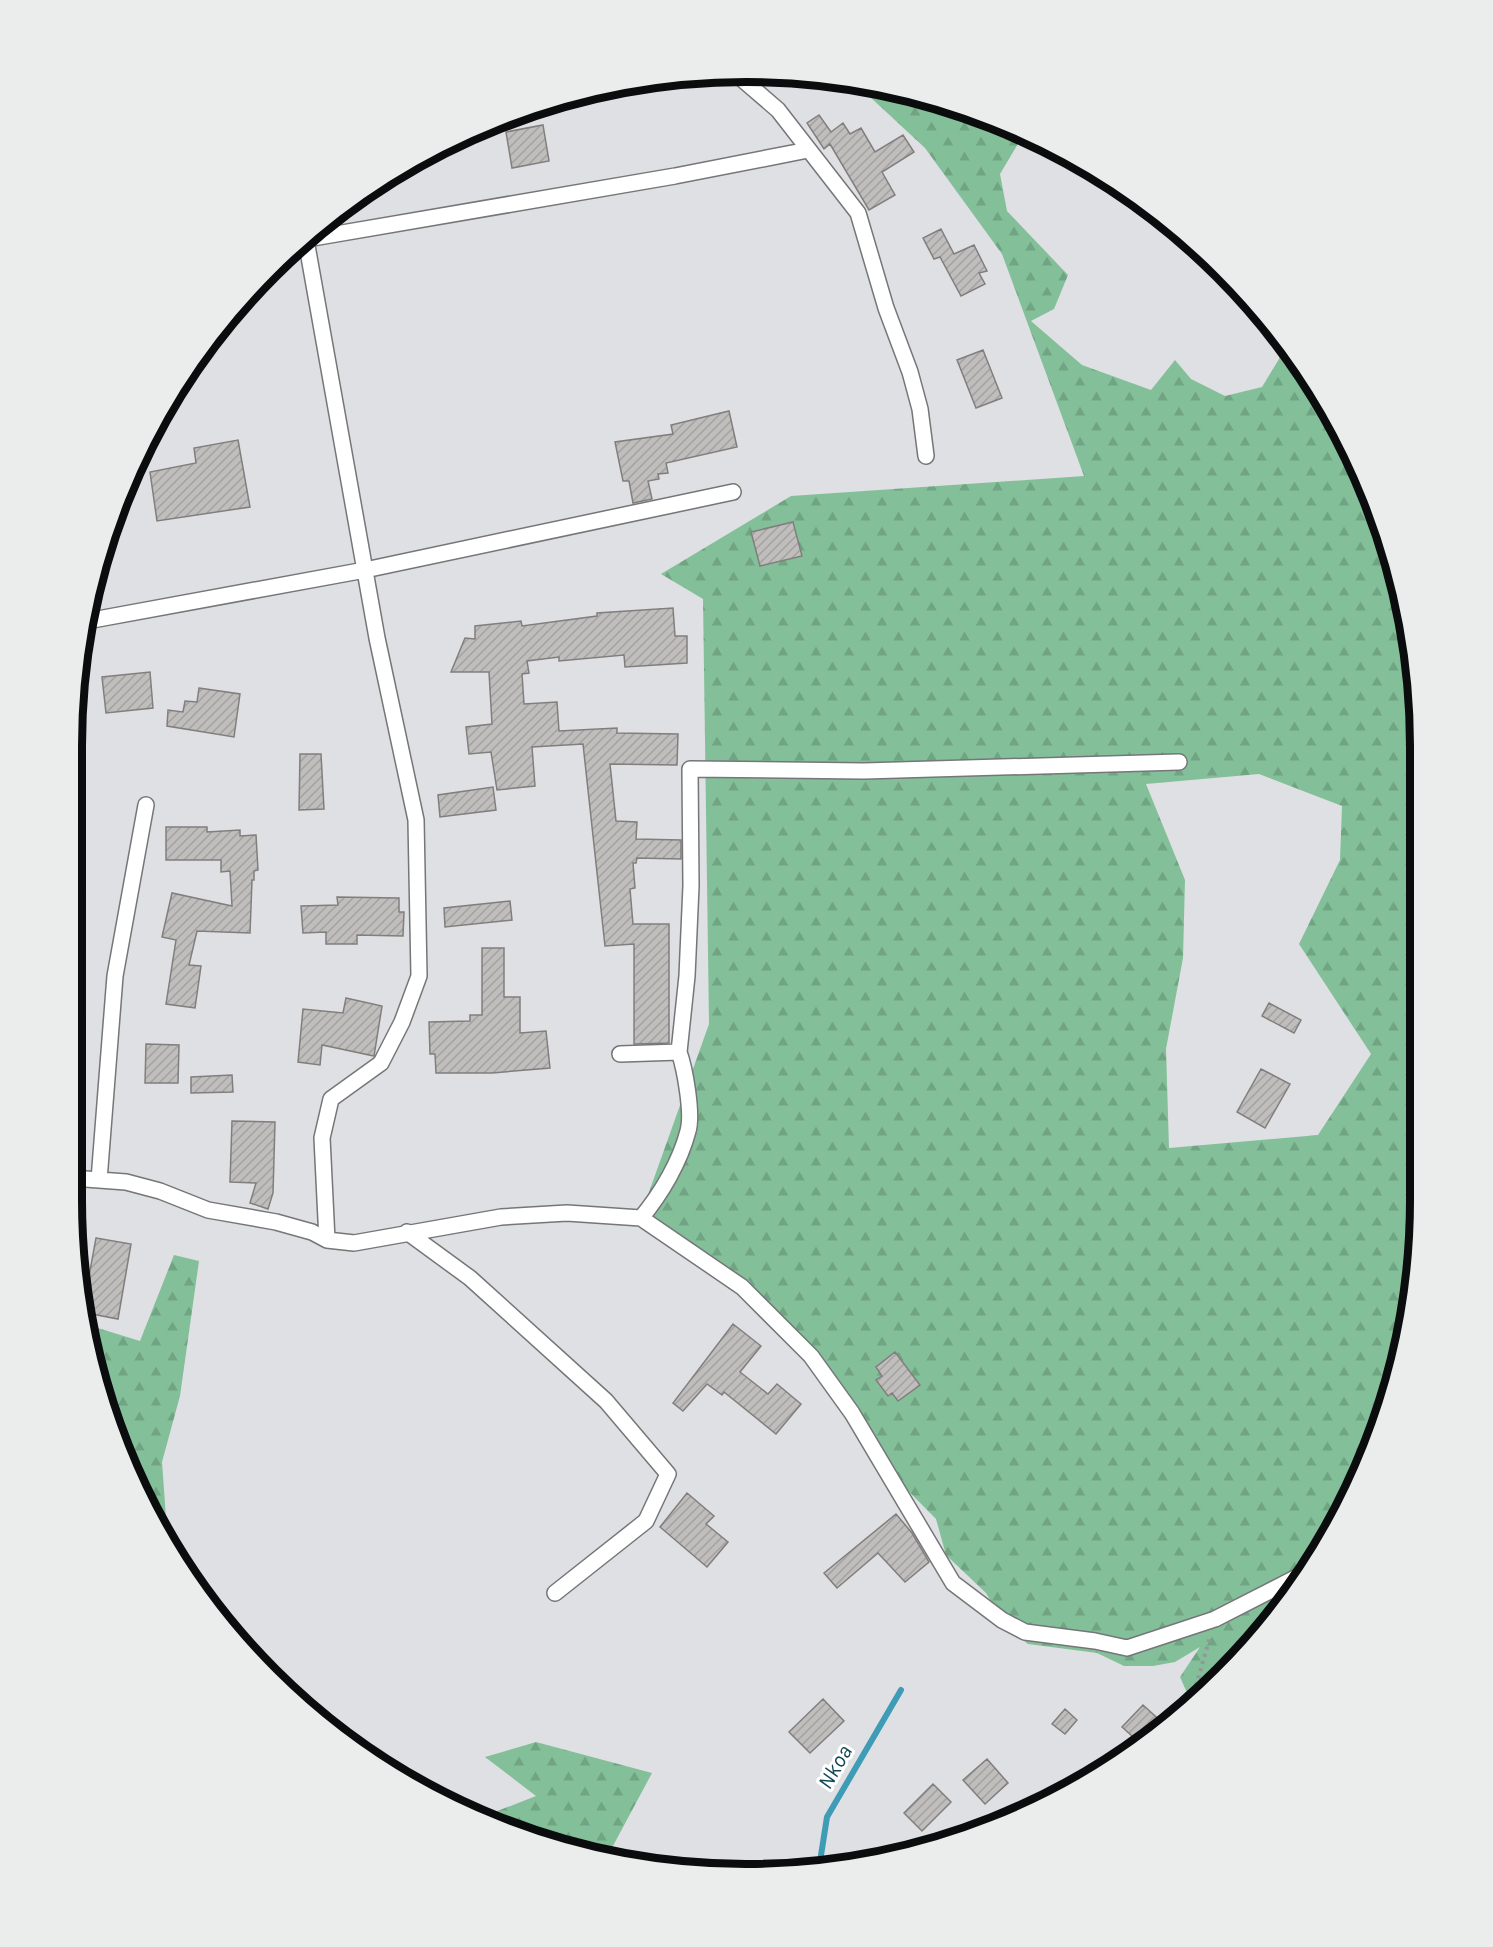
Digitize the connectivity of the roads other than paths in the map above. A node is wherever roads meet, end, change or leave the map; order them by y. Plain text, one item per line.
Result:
1 (745, 82) edge
2 (808, 150) junction
3 (322, 236) edge
4 (308, 248) edge
5 (926, 456) dead end
6 (733, 492) dead end
7 (365, 570) junction
8 (95, 620) edge
9 (1179, 762) dead end
10 (146, 805) dead end
11 (679, 1052) junction
12 (620, 1054) dead end
13 (82, 1179) edge
14 (99, 1180) junction
15 (641, 1218) junction
16 (407, 1232) junction
17 (327, 1240) junction
18 (1291, 1580) edge
19 (555, 1593) dead end

1 - 2 street
2 - 3 street
2 - 5 street
4 - 7 street
6 - 7 street
7 - 8 street
7 - 17 street
9 - 11 street
10 - 14 street
11 - 12 street
11 - 15 street
13 - 14 street
14 - 17 street
15 - 16 street
15 - 18 street
16 - 17 street
16 - 19 street

